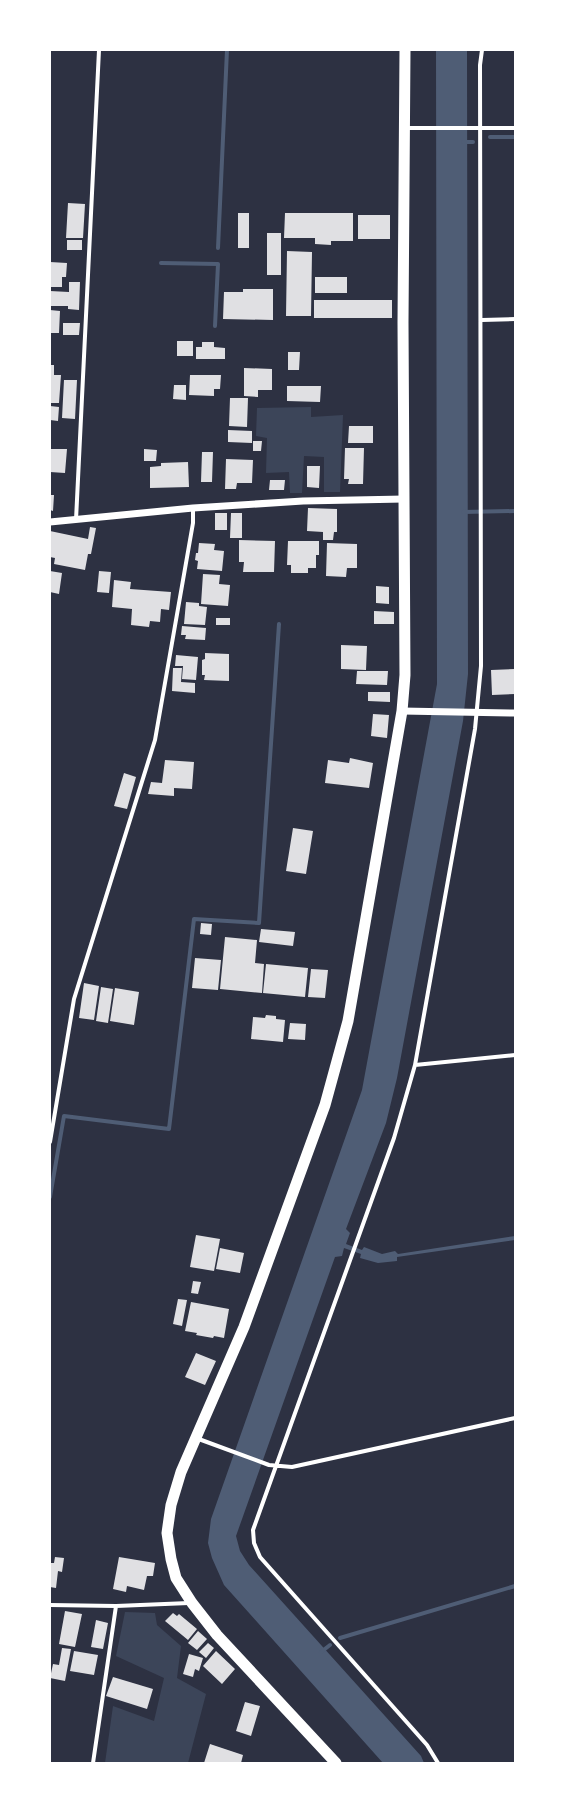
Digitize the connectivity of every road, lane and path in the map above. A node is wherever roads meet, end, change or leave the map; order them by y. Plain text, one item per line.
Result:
1 (99, 50) edge
2 (406, 50) edge
3 (482, 50) edge
4 (404, 128) junction
5 (480, 128) junction
6 (515, 128) edge
7 (515, 319) edge
8 (482, 320) junction
9 (404, 499) junction
10 (193, 508) junction
11 (76, 520) junction
12 (50, 522) edge
13 (402, 711) junction
14 (473, 713) junction
15 (515, 713) edge
16 (515, 1055) edge
17 (415, 1065) junction
18 (50, 1142) edge
19 (515, 1418) edge
20 (196, 1438) junction
21 (276, 1467) junction
22 (192, 1603) junction
23 (50, 1605) edge
24 (116, 1606) junction
25 (93, 1763) edge
26 (336, 1763) edge
27 (438, 1763) edge

1 - 11 street
2 - 4 highway
3 - 5 street
4 - 5 street
4 - 9 highway
5 - 6 street
5 - 8 street
7 - 8 street
8 - 14 street
9 - 10 street
9 - 13 highway
10 - 11 street
10 - 18 street
11 - 12 street
13 - 14 street
13 - 20 highway
14 - 15 street
14 - 17 street
16 - 17 street
17 - 21 street
19 - 21 street
20 - 21 street
20 - 22 highway
21 - 27 street
22 - 24 street
22 - 26 highway
23 - 24 street
24 - 25 street

